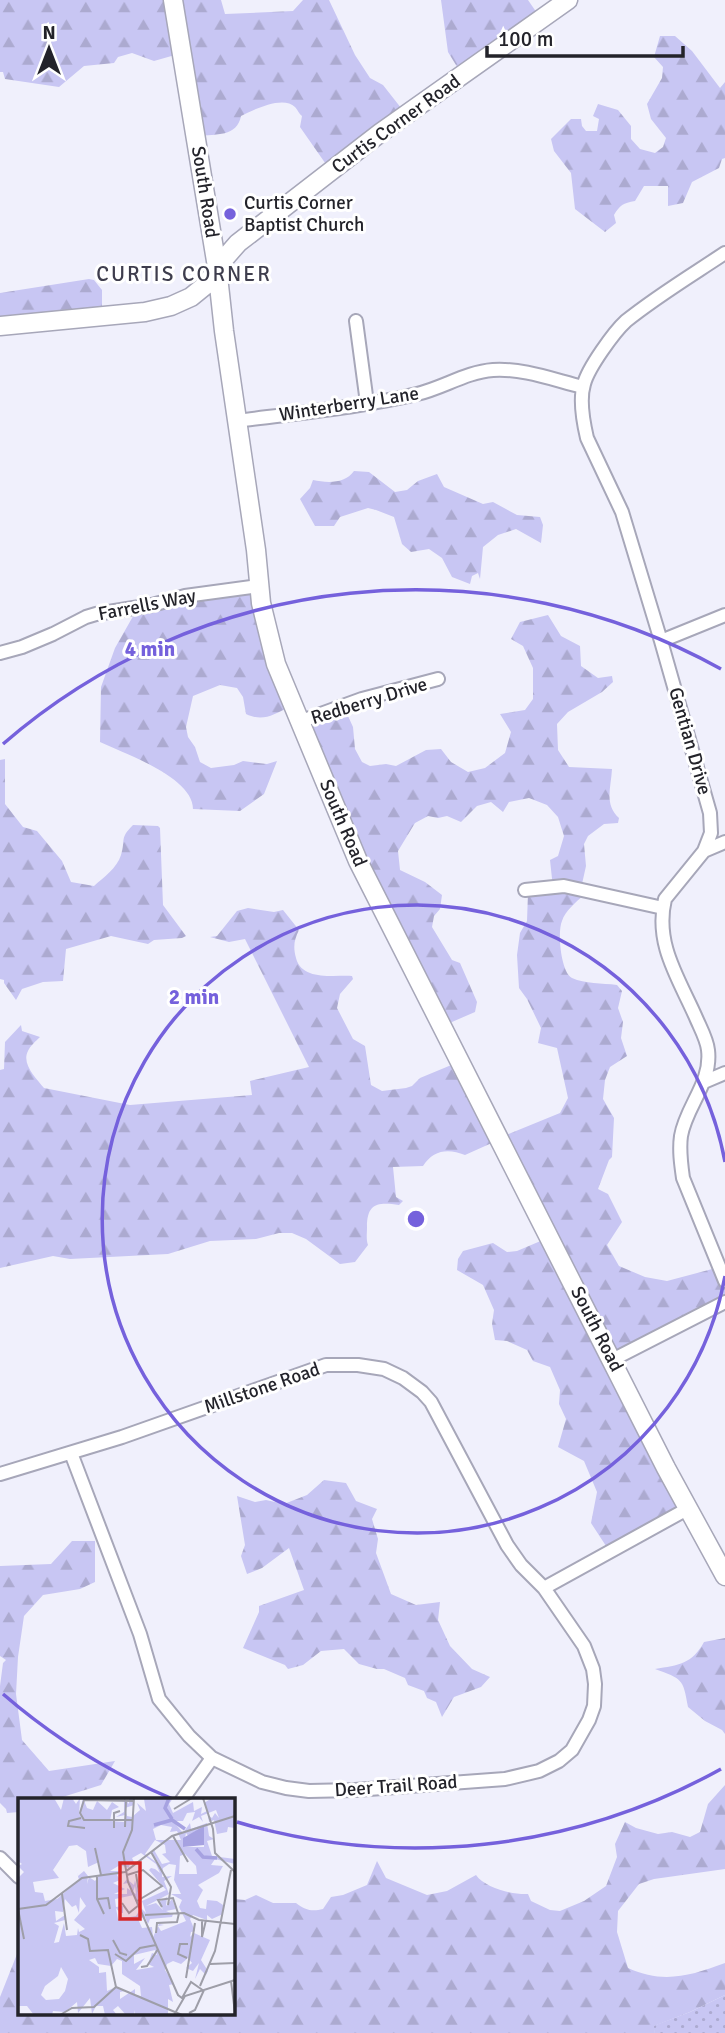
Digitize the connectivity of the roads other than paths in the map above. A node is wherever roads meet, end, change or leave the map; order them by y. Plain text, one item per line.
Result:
1 (173, 0) edge
2 (568, 0) edge
3 (725, 253) edge
4 (218, 267) junction
5 (356, 321) dead end
6 (0, 326) edge
7 (583, 387) junction
8 (367, 403) junction
9 (236, 421) junction
10 (259, 586) junction
11 (725, 615) edge
12 (661, 641) junction
13 (0, 653) edge
14 (438, 679) dead end
15 (299, 722) junction
16 (725, 842) edge
17 (704, 851) junction
18 (525, 890) dead end
19 (663, 908) junction
20 (725, 1073) edge
21 (704, 1082) junction
22 (725, 1282) edge
23 (725, 1302) edge
24 (612, 1360) junction
25 (71, 1452) junction
26 (0, 1474) edge
27 (689, 1508) junction
28 (725, 1576) edge
29 (544, 1588) junction
30 (212, 1758) junction
31 (183, 1798) edge
32 (0, 1858) edge
33 (18, 1876) edge

1 - 4 street, South Road
2 - 4 street, Curtis Corner Road
3 - 7 street
4 - 6 street, Curtis Corner Road
4 - 9 street, South Road
5 - 8 street
7 - 8 street, Winterberry Lane
7 - 12 street, Gentian Drive
8 - 9 street, Winterberry Lane
9 - 10 street, South Road
10 - 13 street, Farrells Way
10 - 15 street, South Road
11 - 12 street
12 - 17 street, Gentian Drive
14 - 15 street, Redberry Drive
15 - 24 street, South Road
16 - 17 street
17 - 19 street, Gentian Drive
18 - 19 street
19 - 21 street
20 - 21 street
21 - 22 street
23 - 24 street
24 - 27 street, South Road
25 - 26 street, Millstone Road
25 - 29 street, Millstone Road
25 - 30 street, Deer Trail Road
27 - 28 street, South Road
27 - 29 street
29 - 30 street, Deer Trail Road
30 - 31 street
32 - 33 street

